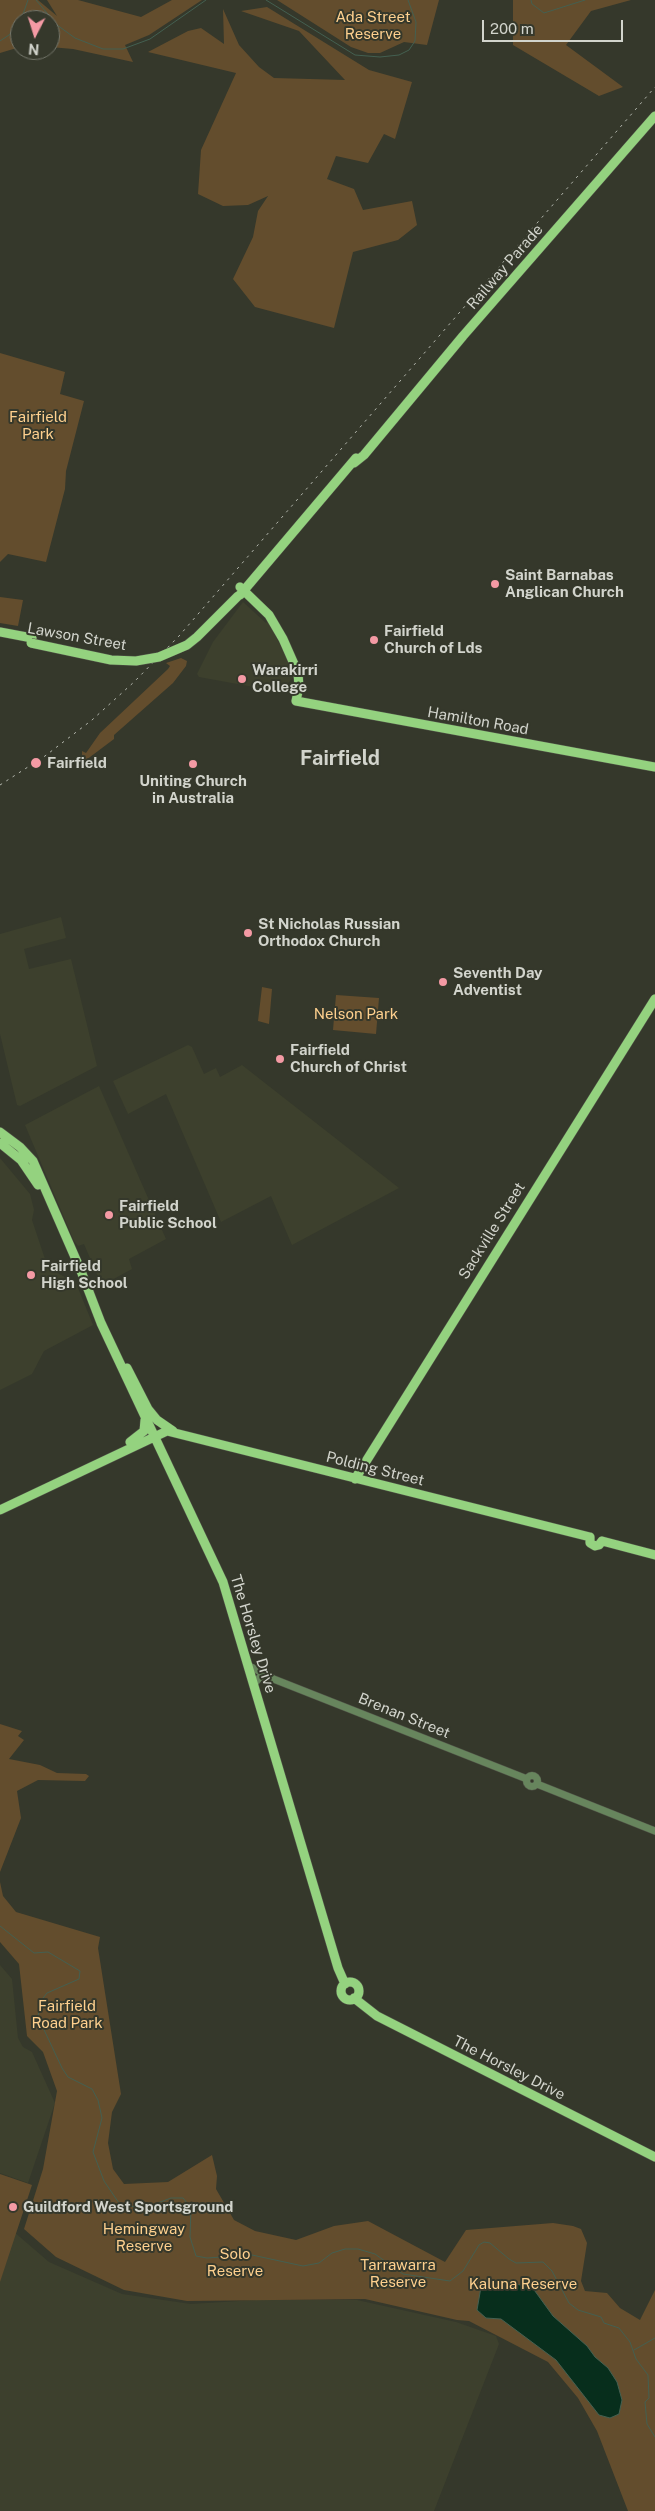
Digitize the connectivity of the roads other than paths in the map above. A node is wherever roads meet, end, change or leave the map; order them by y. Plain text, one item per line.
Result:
1 (655, 116) edge
2 (241, 589) junction
3 (0, 632) edge
4 (0, 637) edge
5 (32, 640) junction
6 (655, 767) edge
7 (655, 1000) edge
8 (0, 1132) edge
9 (0, 1143) edge
10 (82, 1280) junction
11 (119, 1362) junction
12 (145, 1418) junction
13 (176, 1433) junction
14 (154, 1436) junction
15 (124, 1450) junction
16 (355, 1479) junction
17 (0, 1510) edge
18 (655, 1555) edge
19 (249, 1666) junction
20 (271, 1678) junction
21 (254, 1684) junction
22 (655, 1831) edge
23 (655, 2157) edge

1 - 2 main road, Railway Parade
2 - 5 main road, Lawson Street
2 - 6 main road, Hamilton Road
3 - 5 main road, Lawson Street
4 - 5 main road, Lawson Street
7 - 16 main road, Sackville Street
8 - 10 main road, The Horsley Drive
9 - 10 main road, The Horsley Drive
10 - 11 main road, The Horsley Drive
11 - 12 main road, The Horsley Drive
11 - 13 main road
12 - 14 main road, The Horsley Drive
12 - 15 main road
13 - 14 main road, Polding Street
13 - 16 main road, Polding Street
14 - 15 main road, Polding Street
14 - 19 main road, The Horsley Drive
15 - 17 main road, Polding Street
16 - 18 main road, Polding Street
19 - 20 street, Brenan Street
19 - 21 main road, The Horsley Drive
20 - 21 street
20 - 22 street, Brenan Street
21 - 23 main road, The Horsley Drive

